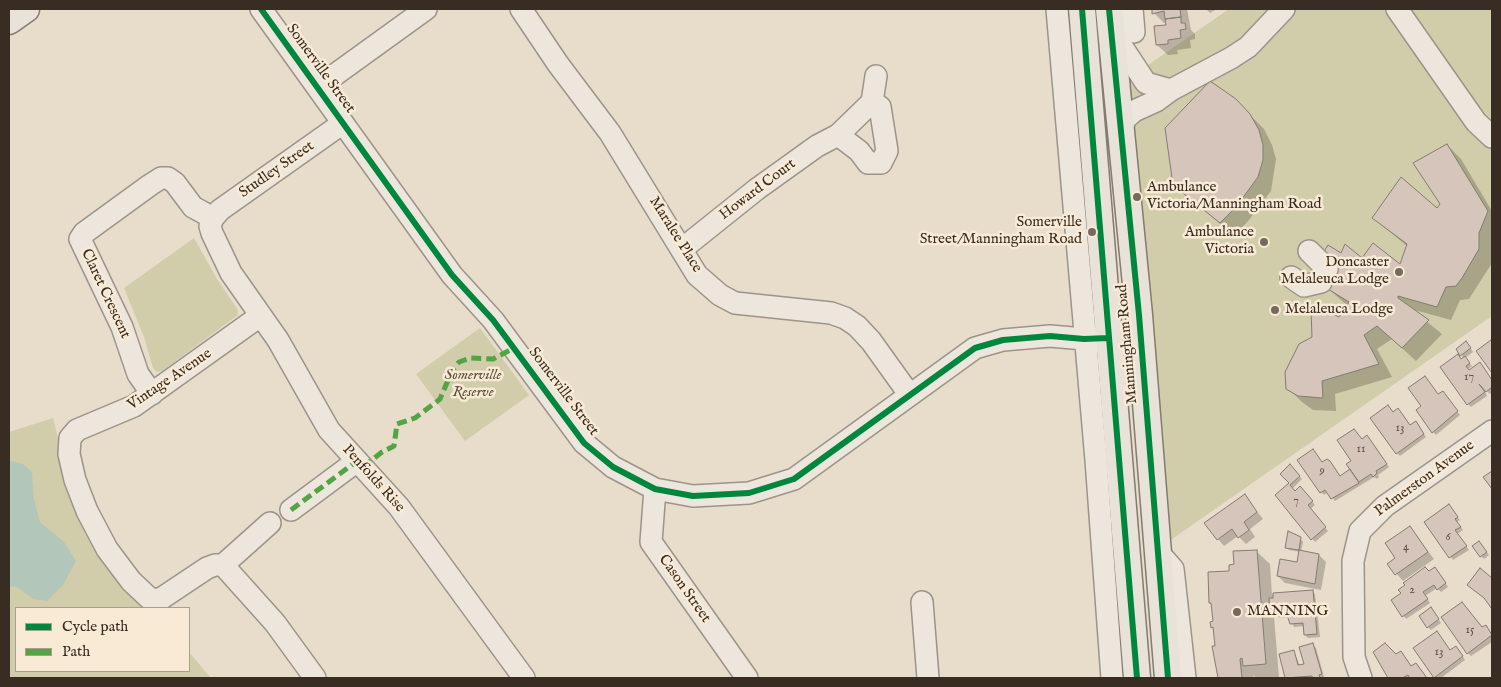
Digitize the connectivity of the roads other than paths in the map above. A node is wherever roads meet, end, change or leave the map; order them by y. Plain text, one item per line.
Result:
1 (26, 9) edge
2 (261, 9) edge
3 (426, 9) edge
4 (521, 9) edge
5 (1057, 9) edge
6 (1082, 9) edge
7 (1132, 9) edge
8 (1284, 9) edge
9 (1397, 9) edge
10 (9, 21) edge
11 (1118, 24) edge
12 (876, 76) dead end
13 (318, 87) junction
14 (1171, 90) junction
15 (872, 102) junction
16 (343, 123) junction
17 (1122, 127) junction
18 (838, 135) junction
19 (1492, 137) edge
20 (213, 218) junction
21 (682, 249) junction
22 (1309, 251) dead end
23 (1291, 278) dead end
24 (260, 316) junction
25 (1140, 326) junction
26 (1096, 329) junction
27 (152, 394) junction
28 (909, 394) junction
29 (1492, 431) edge
30 (357, 461) junction
31 (655, 489) junction
32 (290, 510) dead end
33 (270, 523) dead end
34 (1158, 552) junction
35 (223, 565) junction
36 (922, 602) dead end
37 (315, 678) edge
38 (524, 678) edge
39 (748, 678) edge
40 (928, 678) edge
41 (1112, 678) edge
42 (1137, 678) edge
43 (1168, 678) edge
44 (1185, 678) edge
45 (1361, 678) edge

1 - 10 main road
2 - 13 street, Somerville Street
3 - 13 street
4 - 21 street, Maralee Place
5 - 26 street, Manningham Road
6 - 26 main road, Manningham Road
7 - 11 street, Manningham Road
8 - 14 street
9 - 19 street
11 - 14 street
11 - 17 main road, Manningham Road
12 - 15 street
13 - 16 street, Somerville Street
14 - 17 street
15 - 18 street, Howard Court
15 - 18 street
16 - 20 street, Studley Street
16 - 31 street, Somerville Street
17 - 25 main road, Manningham Road
18 - 21 street, Howard Court
20 - 24 street, Penfolds Rise
20 - 27 street, Claret Crescent
21 - 28 street, Maralee Place
22 - 23 street
24 - 27 street, Vintage Avenue
24 - 30 street, Penfolds Rise
25 - 26 main road
25 - 34 main road, Manningham Road
26 - 28 street, Somerville Street
26 - 41 street, Manningham Road
26 - 42 main road, Manningham Road
27 - 35 street, Vintage Avenue
28 - 31 street, Somerville Street
29 - 45 street, Palmerston Avenue
30 - 32 street
30 - 38 street, Penfolds Rise
31 - 39 street, Cason Street
33 - 35 street
34 - 43 main road, Manningham Road
34 - 44 street
35 - 37 street
36 - 40 street

